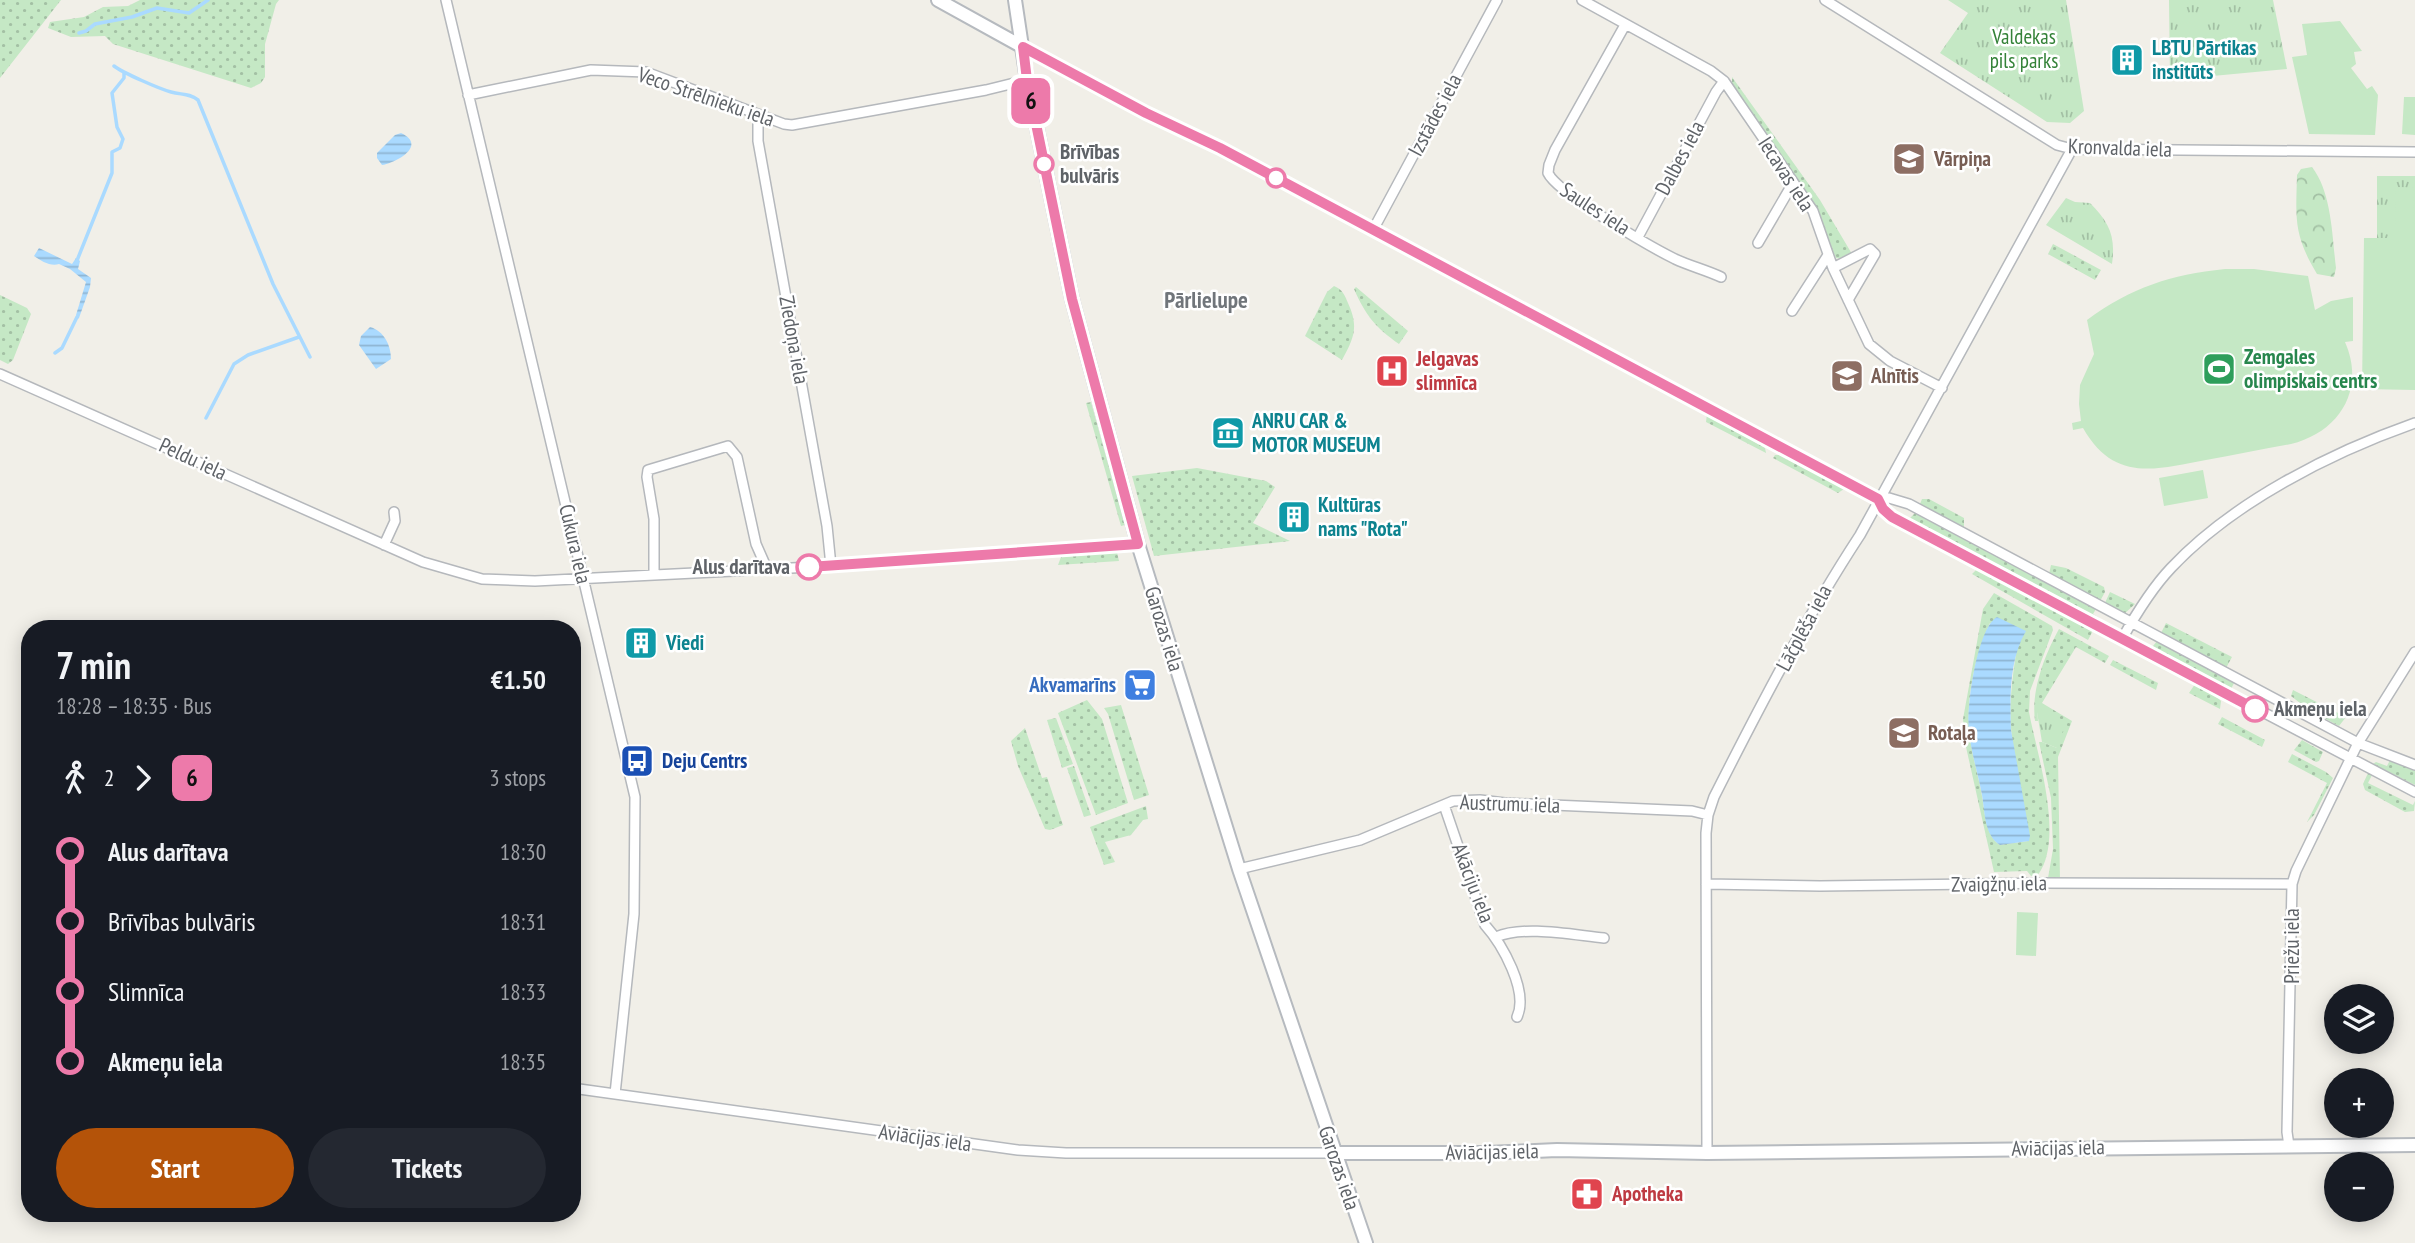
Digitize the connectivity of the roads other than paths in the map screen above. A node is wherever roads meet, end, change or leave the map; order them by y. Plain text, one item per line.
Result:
1 (446, 0) edge
2 (939, 0) edge
3 (1015, 0) edge
4 (1497, 0) edge
5 (1582, 0) edge
6 (1825, 0) edge
7 (1625, 25) junction
8 (1023, 47) junction
9 (1027, 80) junction
10 (1724, 81) junction
11 (468, 95) junction
12 (758, 114) junction
13 (2071, 149) junction
14 (2415, 152) edge
15 (1793, 183) junction
16 (1373, 230) junction
17 (1638, 237) junction
18 (1758, 243) dead end
19 (1828, 255) junction
20 (1833, 268) junction
21 (1721, 278) dead end
22 (1848, 300) junction
23 (1792, 311) dead end
24 (0, 374) edge
25 (1942, 388) junction
26 (2415, 424) edge
27 (1878, 499) junction
28 (394, 512) dead end
29 (1138, 544) junction
30 (384, 545) junction
31 (831, 566) junction
32 (767, 569) junction
33 (654, 575) junction
34 (583, 579) junction
35 (2131, 623) junction
36 (2122, 639) junction
37 (2415, 652) edge
38 (2358, 743) junction
39 (2349, 759) junction
40 (2415, 765) edge
41 (2415, 792) edge
42 (1444, 805) junction
43 (1708, 814) junction
44 (1240, 869) junction
45 (1706, 884) junction
46 (2292, 884) junction
47 (1496, 937) junction
48 (1604, 938) dead end
49 (1517, 1017) dead end
50 (581, 1089) edge
51 (615, 1094) junction
52 (2415, 1145) edge
53 (2289, 1146) junction
54 (1334, 1153) junction
55 (1707, 1153) junction
56 (1366, 1243) edge

1 - 11 street, Cukura iela
2 - 8 main road
3 - 8 main road, Garozas iela
4 - 16 street, Izstādes iela
5 - 7 street, Iecavas iela
6 - 13 street, Kronvalda iela
7 - 10 street, Iecavas iela
7 - 17 street, Saules iela
8 - 9 main road, Garozas iela
8 - 16 street
9 - 12 street, Veco Strēlnieku iela
9 - 29 main road, Garozas iela
10 - 15 street, Iecavas iela
10 - 17 street, Dalbes iela
11 - 12 street, Veco Strēlnieku iela
11 - 34 street, Cukura iela
12 - 31 street, Ziedoņa iela
13 - 14 street, Kronvalda iela
13 - 25 street, Lāčplēša iela
15 - 18 street
15 - 19 street, Iecavas iela
16 - 27 street
17 - 21 street, Saules iela
19 - 20 street, Iecavas iela
19 - 23 street
20 - 22 street, Iecavas iela
20 - 22 street
22 - 25 street, Iecavas iela
24 - 30 street, Peldu iela
25 - 27 street, Lāčplēša iela
26 - 35 street
27 - 35 street
27 - 36 street
27 - 43 street, Lāčplēša iela
28 - 30 street
29 - 31 street, Peldu iela
29 - 44 main road, Garozas iela
30 - 34 street, Peldu iela
31 - 32 street, Peldu iela
32 - 33 street, Peldu iela
32 - 33 street
33 - 34 street, Peldu iela
34 - 51 street, Cukura iela
35 - 36 street
35 - 38 street
36 - 39 street
37 - 38 street
38 - 39 street
38 - 40 street
39 - 41 street
39 - 46 street, Priežu iela
42 - 43 street, Austrumu iela
42 - 44 street, Austrumu iela
42 - 47 street, Akāciju iela
43 - 45 street, Lāčplēša iela
44 - 54 main road, Garozas iela
45 - 46 street, Zvaigžņu iela
45 - 55 street, Lāčplēša iela
46 - 53 street, Priežu iela
47 - 48 street, Akāciju iela
47 - 49 street
50 - 51 street, Aviācijas iela
51 - 54 street, Aviācijas iela
52 - 53 main road, Aviācijas iela
53 - 55 main road, Aviācijas iela
54 - 55 main road, Aviācijas iela
54 - 56 main road, Garozas iela

